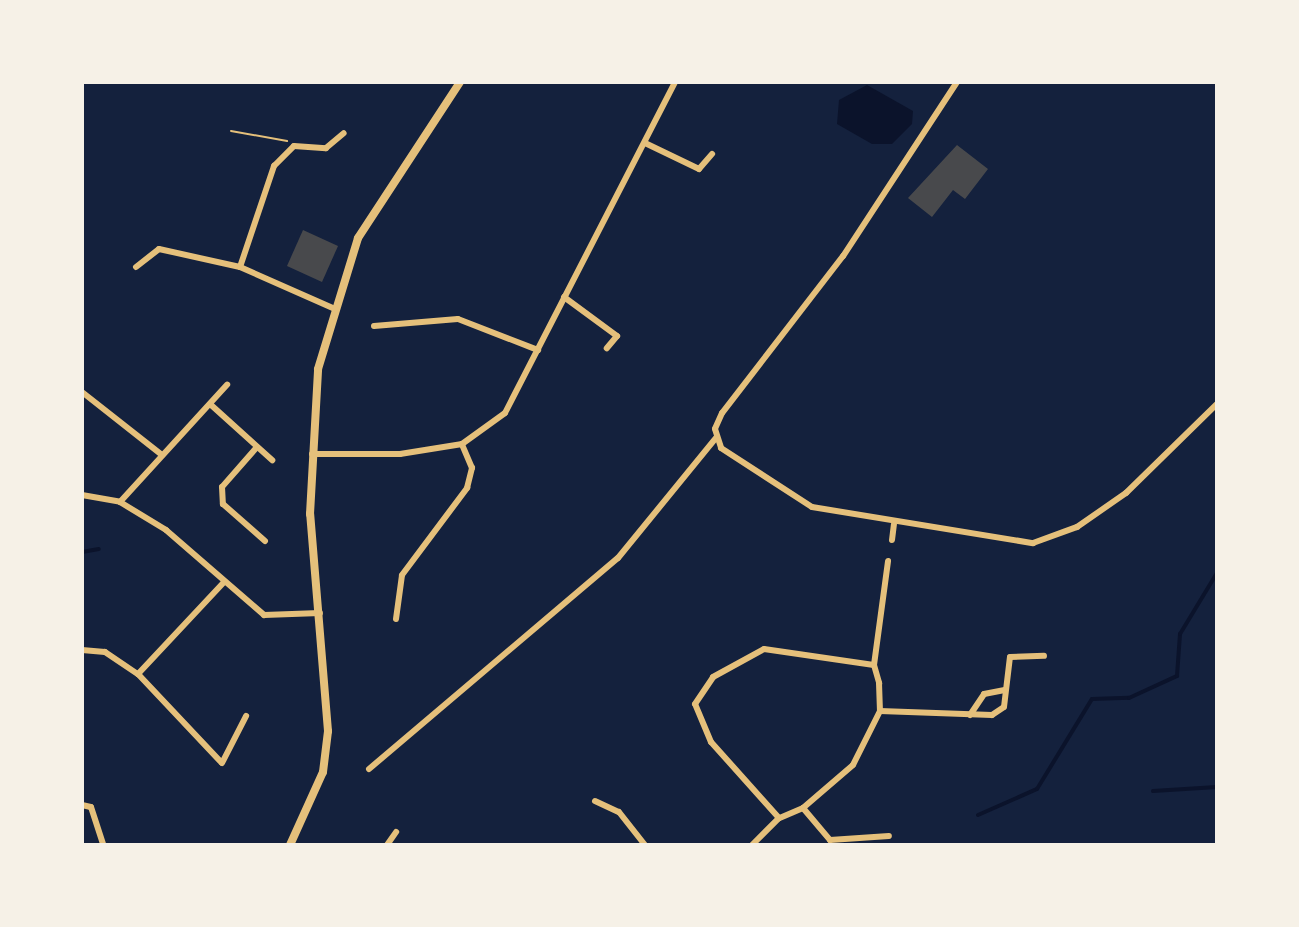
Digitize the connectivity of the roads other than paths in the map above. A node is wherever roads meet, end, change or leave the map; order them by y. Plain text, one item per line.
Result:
1 (460, 82) edge
2 (675, 82) edge
3 (957, 82) edge
4 (344, 133) dead end
5 (645, 143) junction
6 (712, 154) dead end
7 (136, 267) dead end
8 (240, 267) junction
9 (564, 297) junction
10 (333, 308) junction
11 (374, 326) dead end
12 (607, 348) dead end
13 (538, 350) junction
14 (227, 385) dead end
15 (82, 392) edge
16 (210, 404) junction
17 (1217, 404) edge
18 (716, 438) junction
19 (462, 444) junction
20 (257, 447) junction
21 (310, 454) junction
22 (162, 455) junction
23 (272, 460) dead end
24 (82, 495) edge
25 (120, 502) junction
26 (894, 524) junction
27 (892, 540) dead end
28 (265, 541) dead end
29 (888, 561) dead end
30 (224, 582) junction
31 (320, 613) junction
32 (396, 619) dead end
33 (82, 650) edge
34 (1044, 656) dead end
35 (874, 665) junction
36 (138, 674) junction
37 (1005, 690) junction
38 (880, 711) junction
39 (970, 715) junction
40 (246, 716) dead end
41 (369, 769) dead end
42 (595, 801) dead end
43 (82, 805) edge
44 (803, 808) junction
45 (779, 818) junction
46 (396, 832) dead end
47 (889, 836) dead end
48 (103, 844) edge
49 (290, 845) edge
50 (387, 845) edge
51 (645, 845) edge
52 (752, 845) edge

1 - 10 street
2 - 5 street
3 - 18 street
4 - 8 street
5 - 6 street
5 - 9 street
7 - 8 street
8 - 10 street
9 - 12 street
9 - 13 street
10 - 21 street
11 - 13 street
13 - 19 street
14 - 16 street
15 - 22 street
16 - 20 street
16 - 22 street
17 - 26 street
18 - 26 street
18 - 41 street
19 - 21 street
19 - 32 street
20 - 23 street
20 - 28 street
21 - 31 street
22 - 25 street
24 - 25 street
25 - 30 street
26 - 27 street
29 - 35 street
30 - 31 street
30 - 36 street
31 - 49 street
33 - 36 street
34 - 37 street
35 - 38 street
35 - 45 street
36 - 40 street
37 - 39 street
37 - 39 street
38 - 39 street
38 - 44 street
42 - 51 street
43 - 48 street
44 - 45 street
44 - 47 street
45 - 52 street
46 - 50 street

